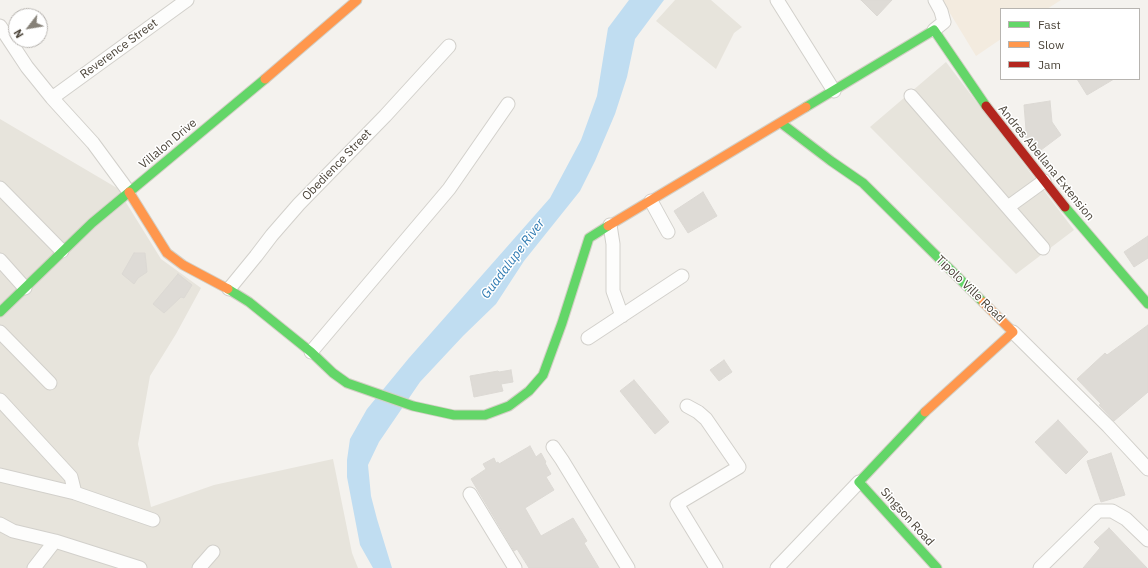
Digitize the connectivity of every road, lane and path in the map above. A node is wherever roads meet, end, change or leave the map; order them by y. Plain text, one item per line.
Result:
1 (187, 0) edge
2 (357, 0) edge
3 (777, 0) edge
4 (935, 0) edge
5 (0, 26) edge
6 (934, 30) junction
7 (449, 46) dead end
8 (834, 91) junction
9 (911, 96) dead end
10 (52, 98) junction
11 (508, 104) dead end
12 (780, 123) junction
13 (1044, 181) junction
14 (0, 188) edge
15 (129, 192) junction
16 (651, 201) junction
17 (1008, 207) junction
18 (610, 226) junction
19 (668, 232) dead end
20 (1043, 248) dead end
21 (62, 252) junction
22 (0, 260) edge
23 (682, 276) dead end
24 (25, 288) junction
25 (229, 289) junction
26 (1148, 304) edge
27 (0, 312) edge
28 (622, 316) junction
29 (0, 332) edge
30 (1013, 332) junction
31 (588, 338) dead end
32 (311, 352) junction
33 (50, 382) dead end
34 (0, 400) edge
35 (687, 406) dead end
36 (553, 447) dead end
37 (1148, 469) edge
38 (0, 475) edge
39 (859, 482) junction
40 (75, 493) junction
41 (470, 494) dead end
42 (153, 520) dead end
43 (0, 524) edge
44 (1148, 540) edge
45 (55, 542) junction
46 (213, 552) dead end
47 (34, 568) edge
48 (140, 568) edge
49 (199, 568) edge
50 (515, 568) edge
51 (628, 568) edge
52 (716, 568) edge
53 (777, 568) edge
54 (937, 568) edge
55 (1040, 568) edge

1 - 10 street, Reverence Street
2 - 15 street, Villalon Drive
3 - 8 street
4 - 6 street
5 - 10 street
6 - 8 street
6 - 13 street, Andres Abellana Extension
7 - 25 street, Obedience Street
8 - 12 street
9 - 17 street
10 - 15 street
11 - 32 street
12 - 16 street
12 - 30 street, Tipolo Ville Road
13 - 17 street
13 - 26 street, Andres Abellana Extension
14 - 21 street
15 - 21 street, Villalon Drive
15 - 25 street
16 - 18 street
16 - 19 street
17 - 20 street
18 - 28 street
18 - 32 street
21 - 24 street, Villalon Drive
22 - 24 street
23 - 28 street
24 - 27 street, Villalon Drive
25 - 32 street
28 - 31 street
29 - 33 street
30 - 37 street, Tipolo Ville Road
30 - 39 street
34 - 40 street
35 - 52 street
36 - 51 street
38 - 40 street
39 - 53 street
39 - 54 street, Singson Road
40 - 42 street
41 - 50 street
43 - 45 street
44 - 55 street
45 - 47 street
45 - 48 street
46 - 49 street

